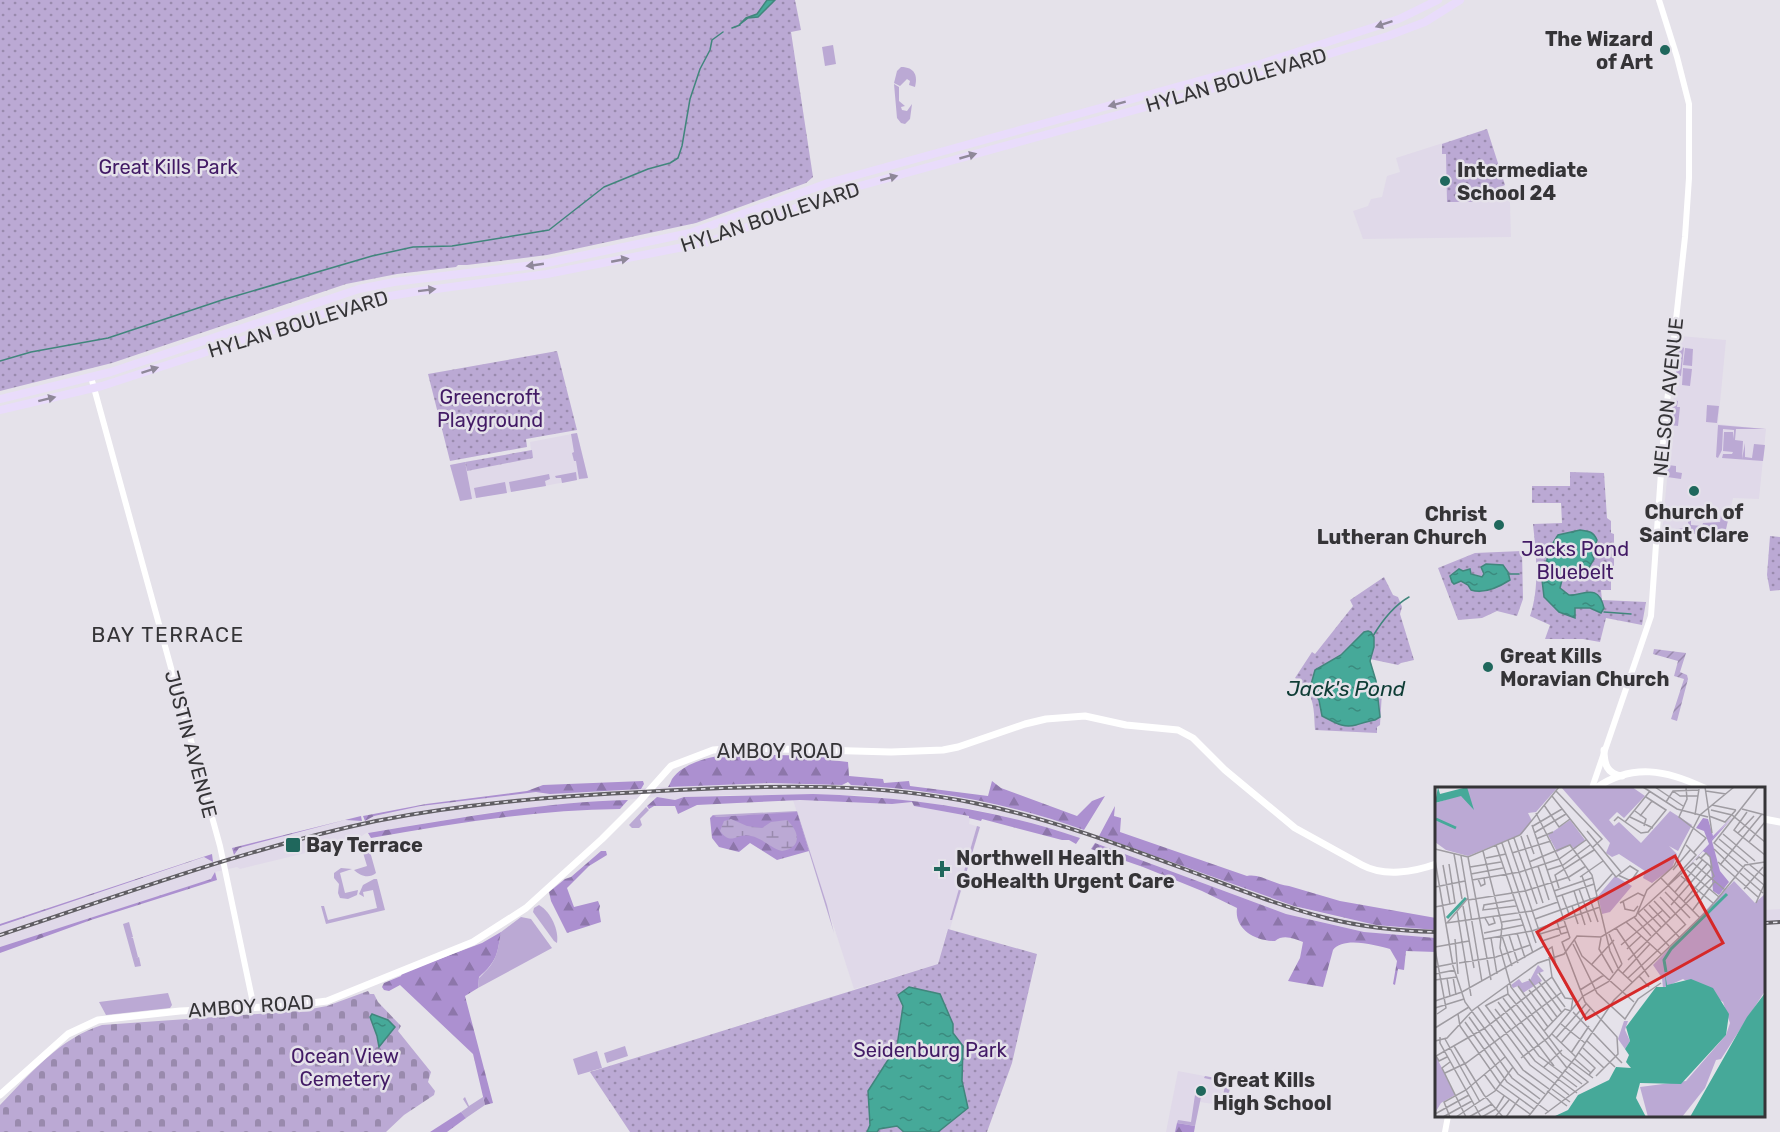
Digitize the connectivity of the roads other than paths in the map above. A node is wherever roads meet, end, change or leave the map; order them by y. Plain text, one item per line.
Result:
1 (1438, 0) edge
2 (1460, 0) edge
3 (1659, 0) edge
4 (91, 377) junction
5 (94, 388) junction
6 (0, 399) edge
7 (0, 410) edge
8 (1604, 750) junction
9 (1622, 776) junction
10 (1595, 787) edge
11 (1598, 787) edge
12 (1700, 787) edge
13 (1765, 819) edge
14 (1780, 822) edge
15 (1435, 864) edge
16 (254, 1008) junction
17 (0, 1095) edge
18 (1448, 1117) edge
19 (1445, 1132) edge

1 -> 4 main road, HYLAN BOULEVARD
5 -> 2 main road, HYLAN BOULEVARD
3 - 8 street, NELSON AVENUE
4 - 5 street, JUSTIN AVENUE
4 - 6 main road, HYLAN BOULEVARD
7 -> 5 main road, HYLAN BOULEVARD
5 - 16 street, JUSTIN AVENUE
8 - 9 main road
8 - 10 street, NELSON AVENUE
9 - 11 main road
9 - 12 main road
13 - 14 main road
15 - 16 main road, AMBOY ROAD
16 - 17 main road, AMBOY ROAD
18 - 19 street

